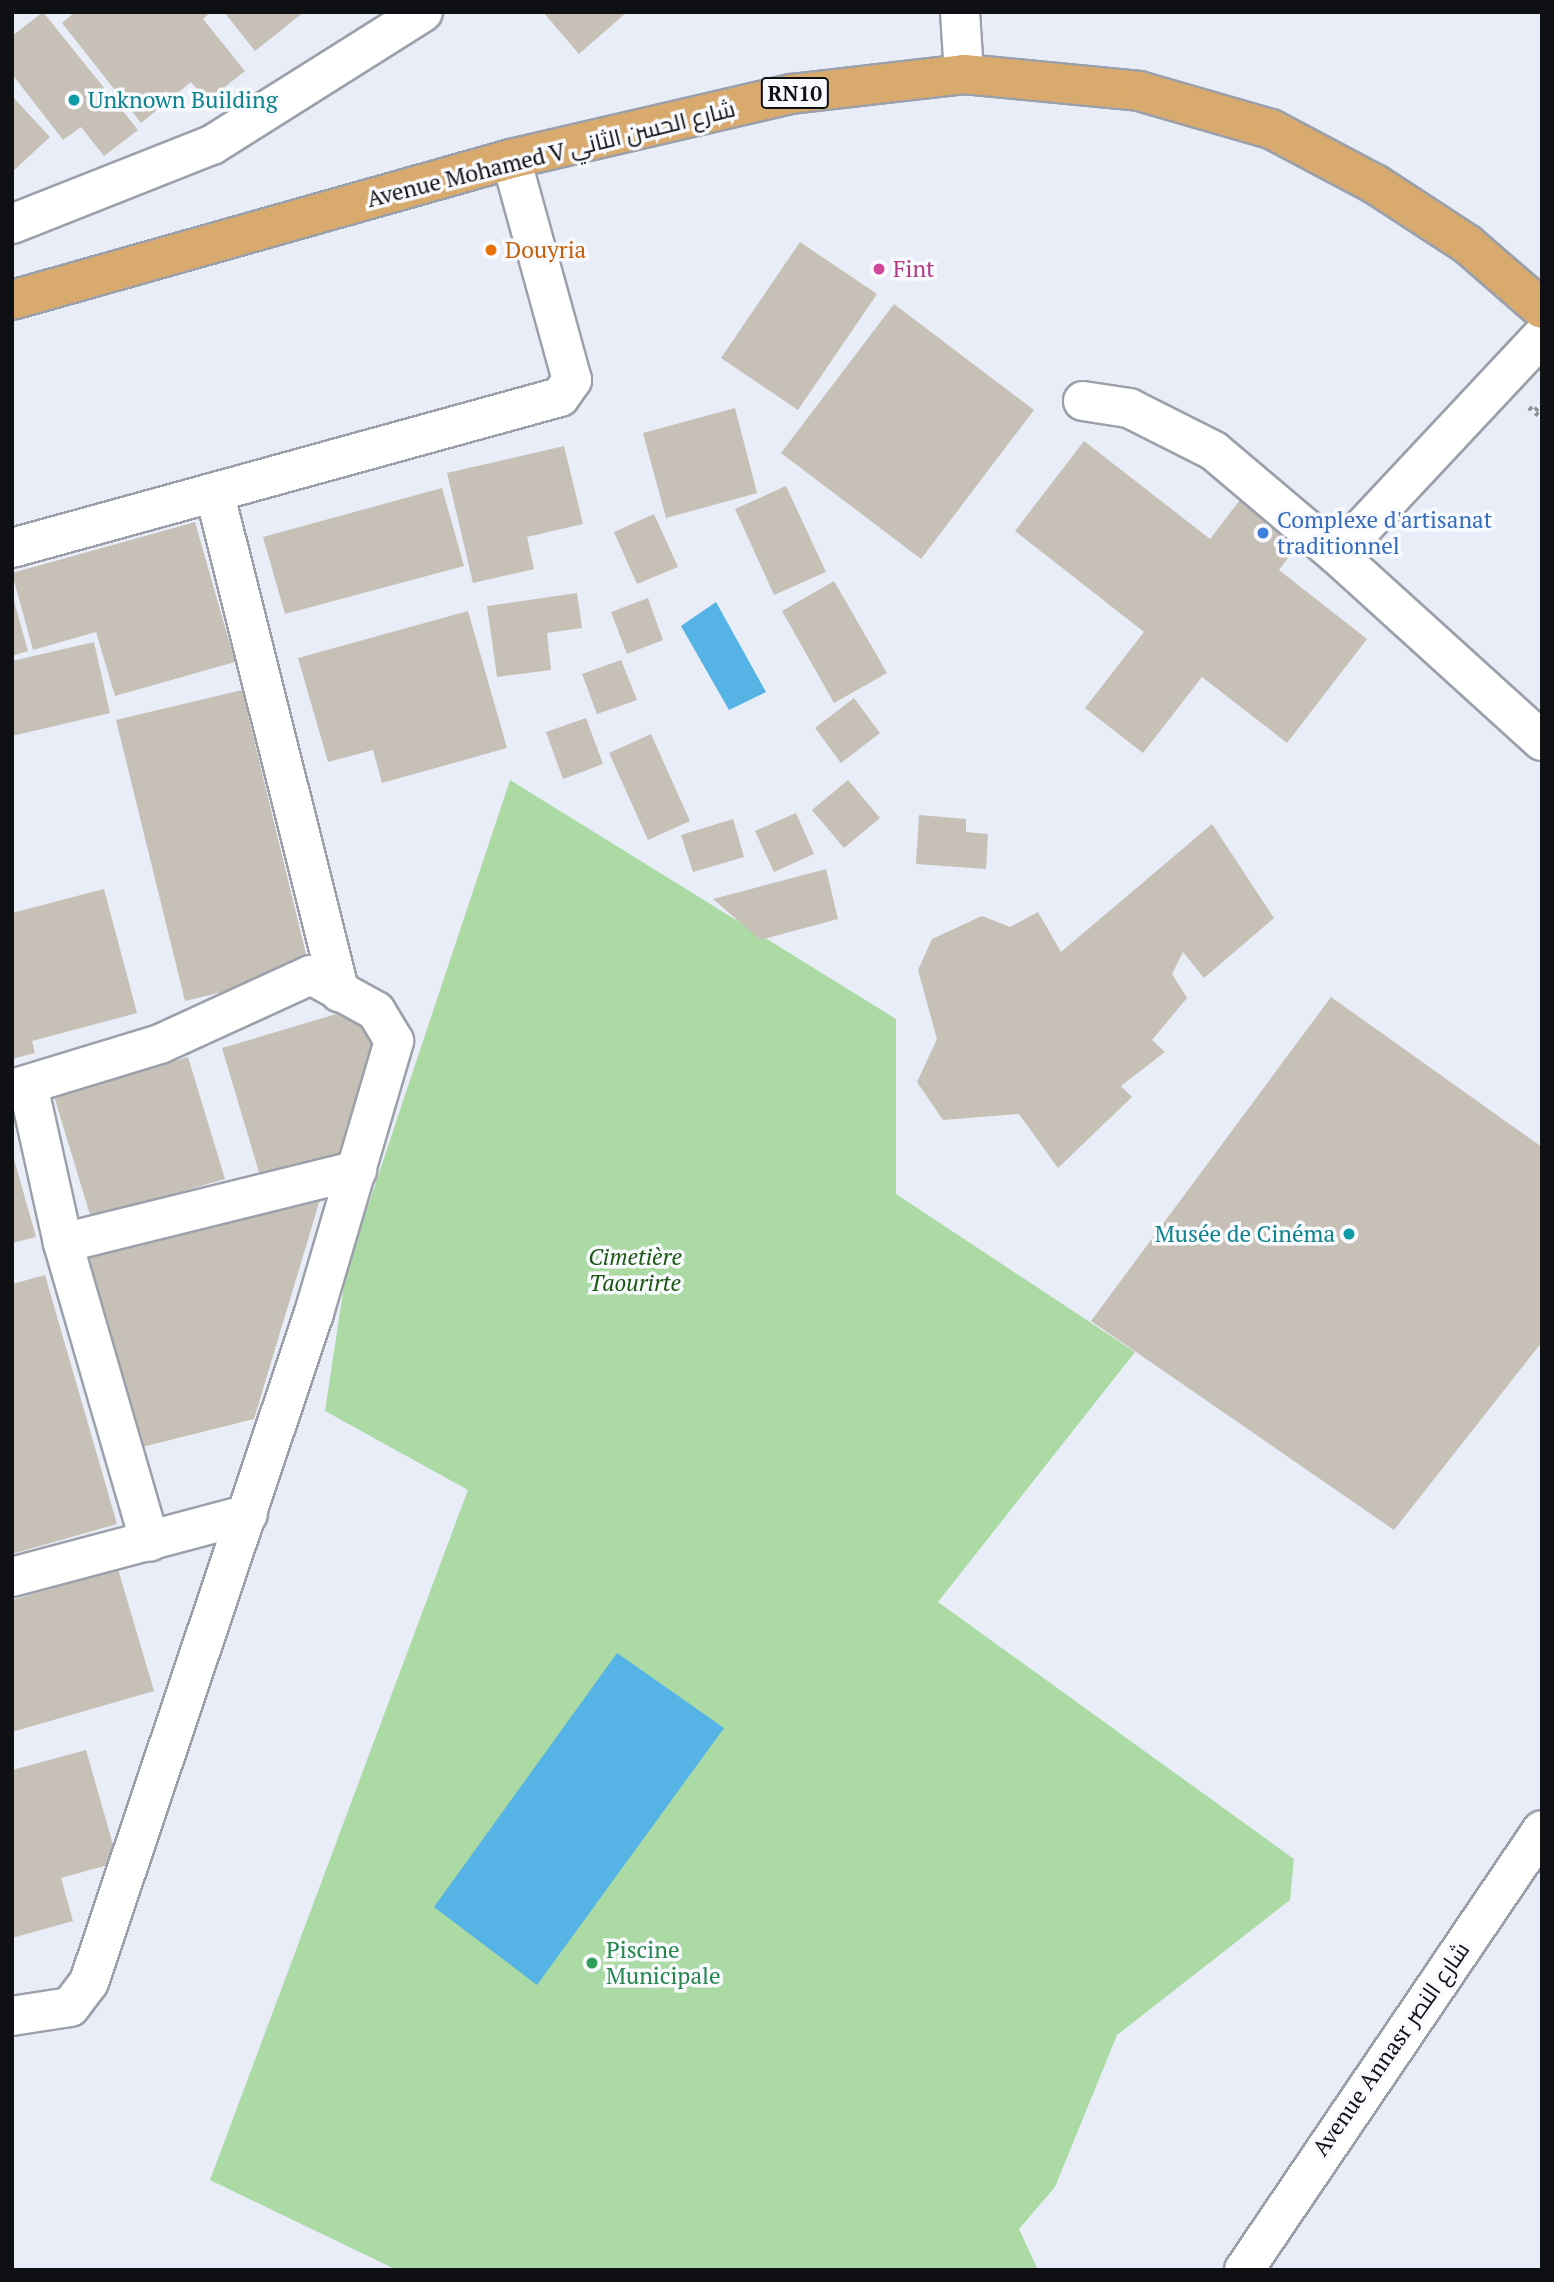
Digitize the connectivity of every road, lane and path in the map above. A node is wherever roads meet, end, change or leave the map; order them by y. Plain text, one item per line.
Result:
1 (423, 12) edge
2 (960, 12) edge
3 (964, 74) junction
4 (511, 159) junction
5 (12, 224) edge
6 (12, 300) edge
7 (1542, 309) edge
8 (1542, 336) edge
9 (1083, 401) dead end
10 (1542, 403) edge
11 (1535, 410) dead end
12 (215, 495) junction
13 (12, 548) edge
14 (1337, 555) junction
15 (1542, 741) edge
16 (340, 993) junction
17 (20, 1087) edge
18 (357, 1170) junction
19 (63, 1243) junction
20 (248, 1514) junction
21 (150, 1542) junction
22 (12, 1577) edge
23 (1542, 1830) edge
24 (12, 2016) edge
25 (1244, 2270) edge

1 - 5 street
2 - 3 street
3 - 4 main road, Avenue Mohamed V شارع الحسن الثاني / RN10
3 - 7 main road, Avenue Mohamed V شارع الحسن الثاني / RN10
4 - 6 main road, Avenue Mohamed V شارع الحسن الثاني / RN10
4 - 12 street
8 - 14 street
9 - 14 street
10 - 11 path
12 - 13 street
12 - 16 street
14 - 15 street
16 - 17 street
16 - 18 street
17 - 19 street
18 - 19 street
18 - 20 street
19 - 21 street
20 - 21 street
20 - 24 street
21 - 22 street
23 - 25 street, Avenue Annasr شارع النصر

